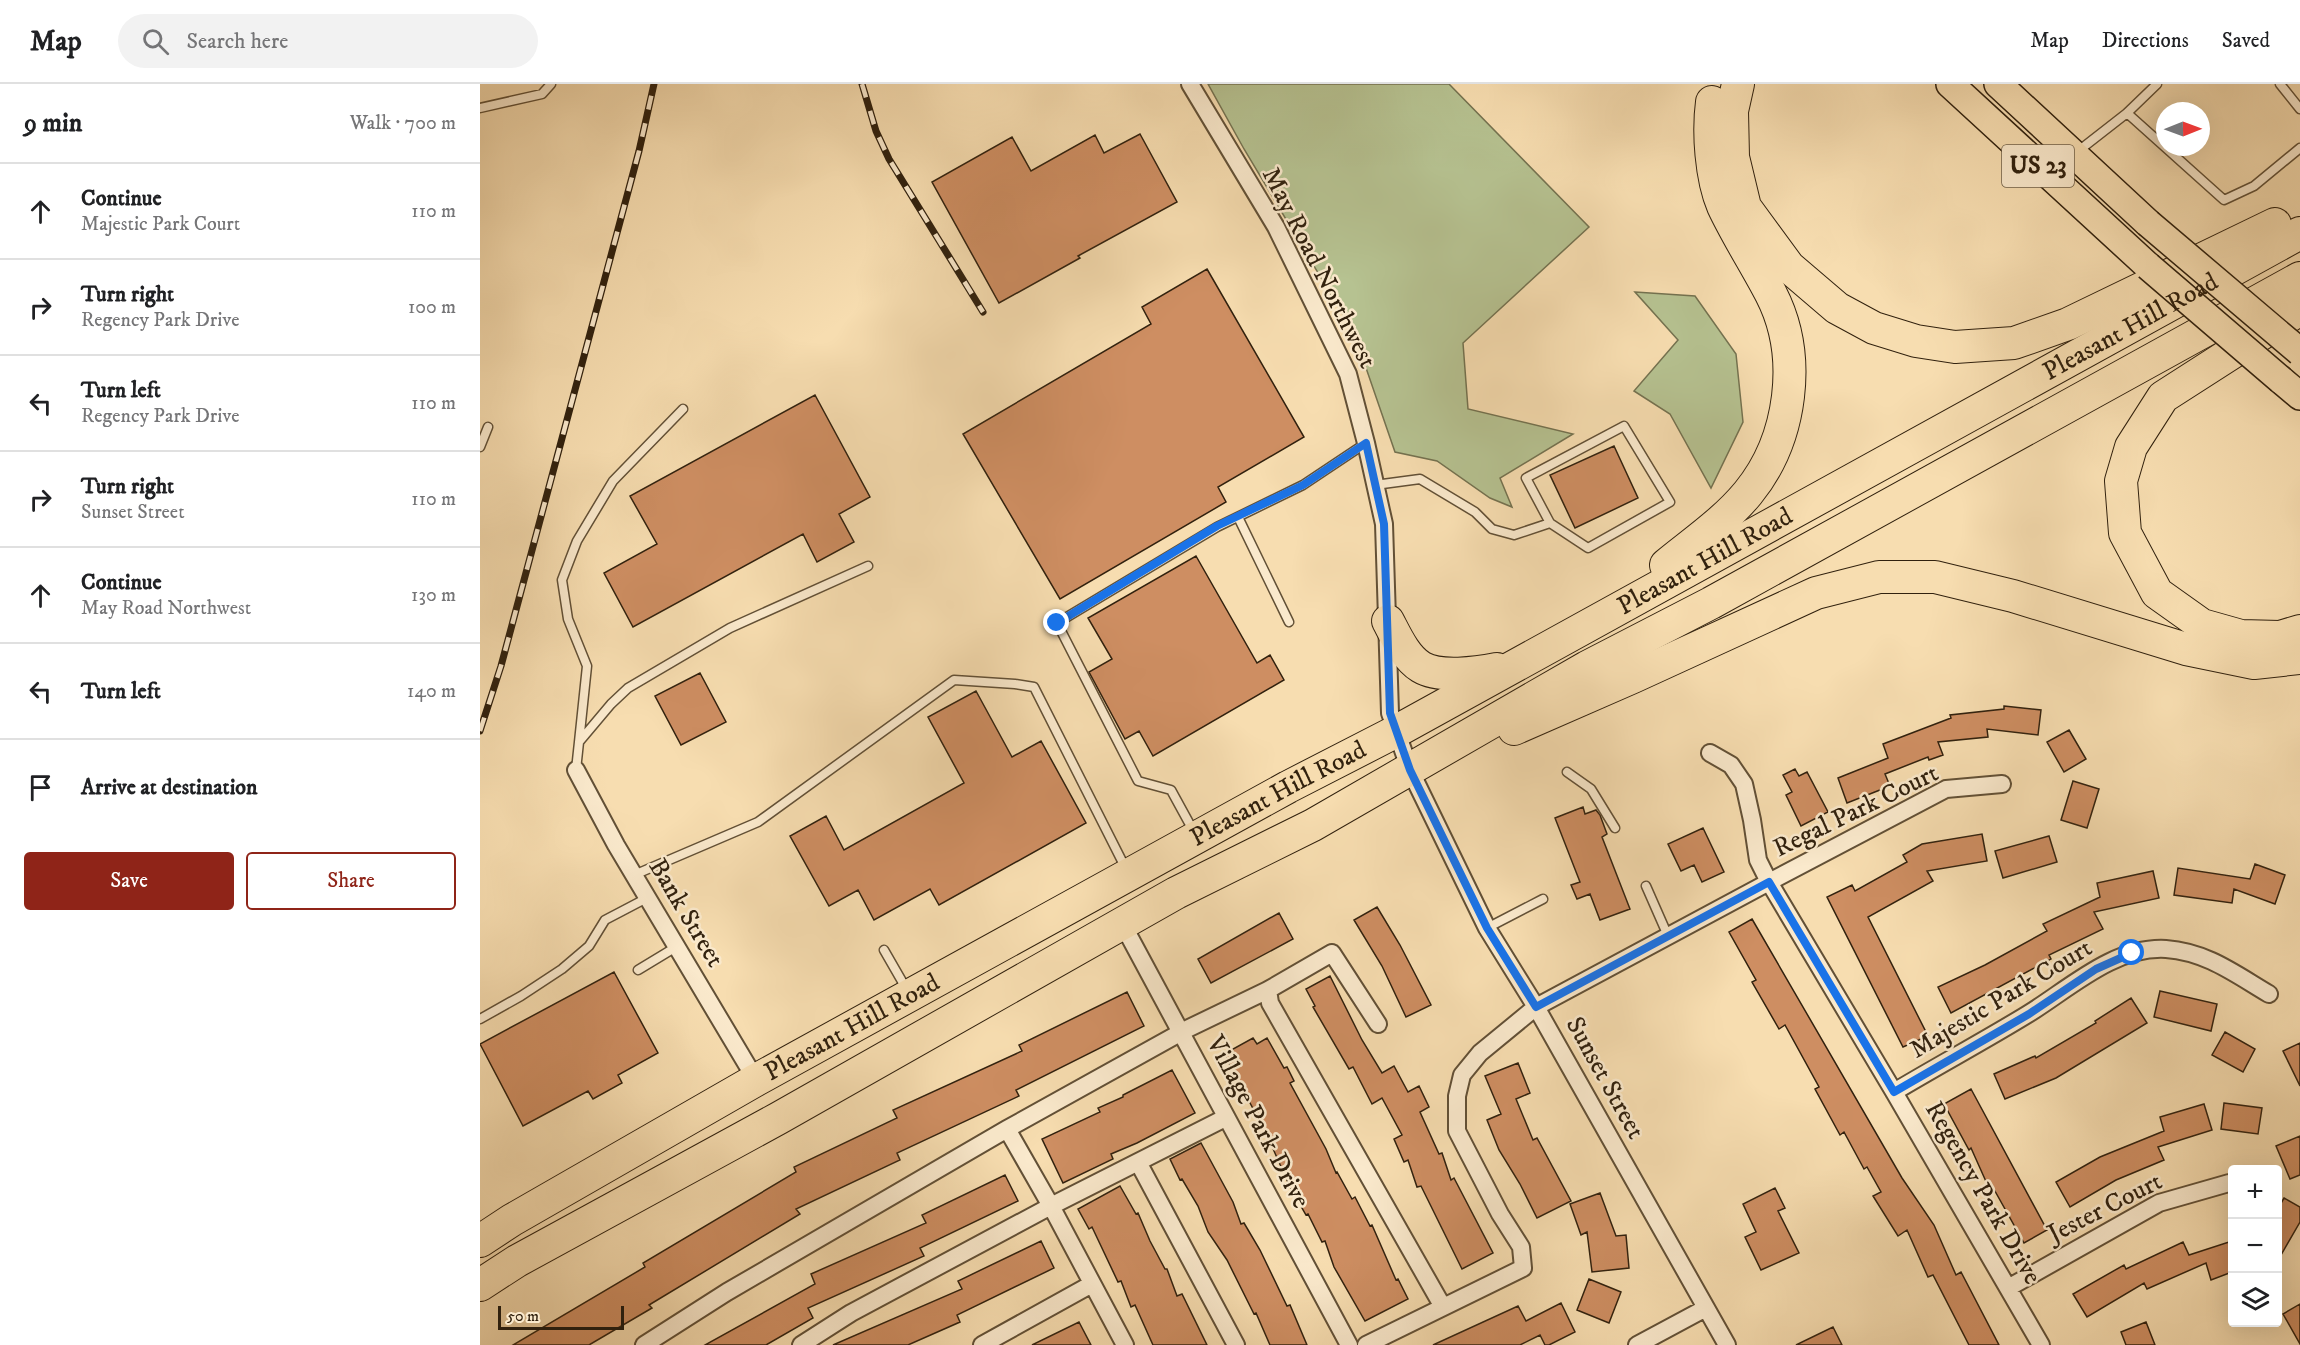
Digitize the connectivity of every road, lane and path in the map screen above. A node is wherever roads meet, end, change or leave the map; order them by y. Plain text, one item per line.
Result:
1 (551, 84) edge
2 (1190, 84) edge
3 (1716, 84) edge
4 (1738, 84) edge
5 (1749, 84) edge
6 (1950, 84) edge
7 (1998, 84) edge
8 (2157, 84) edge
9 (2280, 84) edge
10 (480, 108) edge
11 (2300, 109) edge
12 (2127, 113) junction
13 (2300, 148) edge
14 (2074, 154) junction
15 (2300, 212) edge
16 (2300, 233) edge
17 (1789, 267) junction
18 (2300, 278) edge
19 (2300, 309) edge
20 (2300, 352) edge
21 (2291, 388) edge
22 (683, 409) dead end
23 (488, 427) dead end
24 (1366, 443) junction
25 (480, 447) edge
26 (1375, 485) junction
27 (1238, 517) junction
28 (1550, 523) junction
29 (868, 566) dead end
30 (2013, 596) junction
31 (1606, 614) junction
32 (1388, 621) junction
33 (1289, 622) dead end
34 (2300, 631) edge
35 (2300, 658) edge
36 (1515, 665) junction
37 (2300, 677) edge
38 (1397, 731) junction
39 (579, 742) junction
40 (1710, 753) dead end
41 (576, 770) joint
42 (1410, 770) junction
43 (1567, 772) dead end
44 (2002, 784) dead end
45 (1615, 828) dead end
46 (1197, 837) junction
47 (634, 875) junction
48 (1129, 875) junction
49 (1769, 882) junction
50 (1646, 886) dead end
51 (647, 898) junction
52 (1544, 899) dead end
53 (1122, 923) junction
54 (1487, 928) junction
55 (1668, 936) junction
56 (676, 947) junction
57 (884, 950) dead end
58 (638, 970) dead end
59 (1268, 990) junction
60 (2269, 994) dead end
61 (910, 995) junction
62 (1536, 1007) junction
63 (480, 1019) edge
64 (1378, 1024) dead end
65 (1181, 1033) junction
66 (756, 1080) junction
67 (1894, 1092) junction
68 (1225, 1118) junction
69 (1008, 1129) junction
70 (1138, 1162) junction
71 (2228, 1183) edge
72 (1051, 1206) junction
73 (480, 1241) edge
74 (1092, 1284) junction
75 (480, 1285) edge
76 (2008, 1288) junction
77 (1443, 1307) junction
78 (1706, 1308) junction
79 (644, 1345) edge
80 (801, 1345) edge
81 (982, 1345) edge
82 (1125, 1345) edge
83 (1236, 1345) edge
84 (1349, 1345) edge
85 (1366, 1345) edge
86 (1637, 1345) edge
87 (1727, 1345) edge
88 (2041, 1345) edge

1 - 10 lane
2 - 24 street, May Road Northwest
3 - 31 highway
4 - 17 highway
5 - 17 highway
6 - 21 main road, US 23, bridge
7 - 14 main road, US 23
8 - 12 lane
9 - 11 lane
12 - 13 lane
12 - 14 lane
14 - 20 main road, US 23, bridge
15 - 17 highway
16 - 31 highway, Pleasant Hill Road
18 - 42 highway, Pleasant Hill Road
19 - 34 highway
22 - 39 lane
23 - 25 lane
24 - 26 street, May Road Northwest
24 - 27 lane
26 - 28 lane
26 - 32 street, May Road Northwest
27 - 33 lane
27 - 46 lane
28 - 28 lane
29 - 39 lane
30 - 35 highway
30 - 37 highway
30 - 42 highway
31 - 36 highway, Pleasant Hill Road
32 - 36 highway
32 - 38 street, May Road Northwest
36 - 38 highway, Pleasant Hill Road
38 - 42 street, May Road Northwest
38 - 46 highway, Pleasant Hill Road
39 - 41 lane
40 - 49 street, Regency Park Drive
41 - 47 street, Bank Street
42 - 53 highway, Pleasant Hill Road
42 - 54 street, Sunset Street
43 - 45 lane
44 - 49 street, Regal Park Court
46 - 48 highway, Pleasant Hill Road
47 - 48 lane
47 - 51 street, Bank Street
48 - 61 highway, Pleasant Hill Road
49 - 55 street
49 - 67 street, Regency Park Drive
50 - 55 lane
51 - 56 street, Bank Street
51 - 63 lane
52 - 54 lane
53 - 65 street, Village Park Drive
53 - 75 highway, Pleasant Hill Road
54 - 62 street, Sunset Street
55 - 62 street
56 - 58 lane
56 - 66 street, Bank Street
57 - 61 lane
59 - 64 street
59 - 65 street
59 - 77 street
60 - 67 street, Majestic Park Court
61 - 66 highway, Pleasant Hill Road
62 - 77 street
62 - 78 street, Sunset Street
65 - 68 street, Village Park Drive
65 - 69 street
66 - 73 highway, Pleasant Hill Road
67 - 76 street, Regency Park Drive
68 - 70 street
68 - 84 street, Village Park Drive
69 - 72 street
69 - 79 street
70 - 72 street
70 - 83 street
71 - 76 street, Jester Court
72 - 74 street
72 - 80 street
74 - 81 street
74 - 82 street
76 - 88 street, Regency Park Drive
77 - 85 street
78 - 86 street
78 - 87 street, Sunset Street

